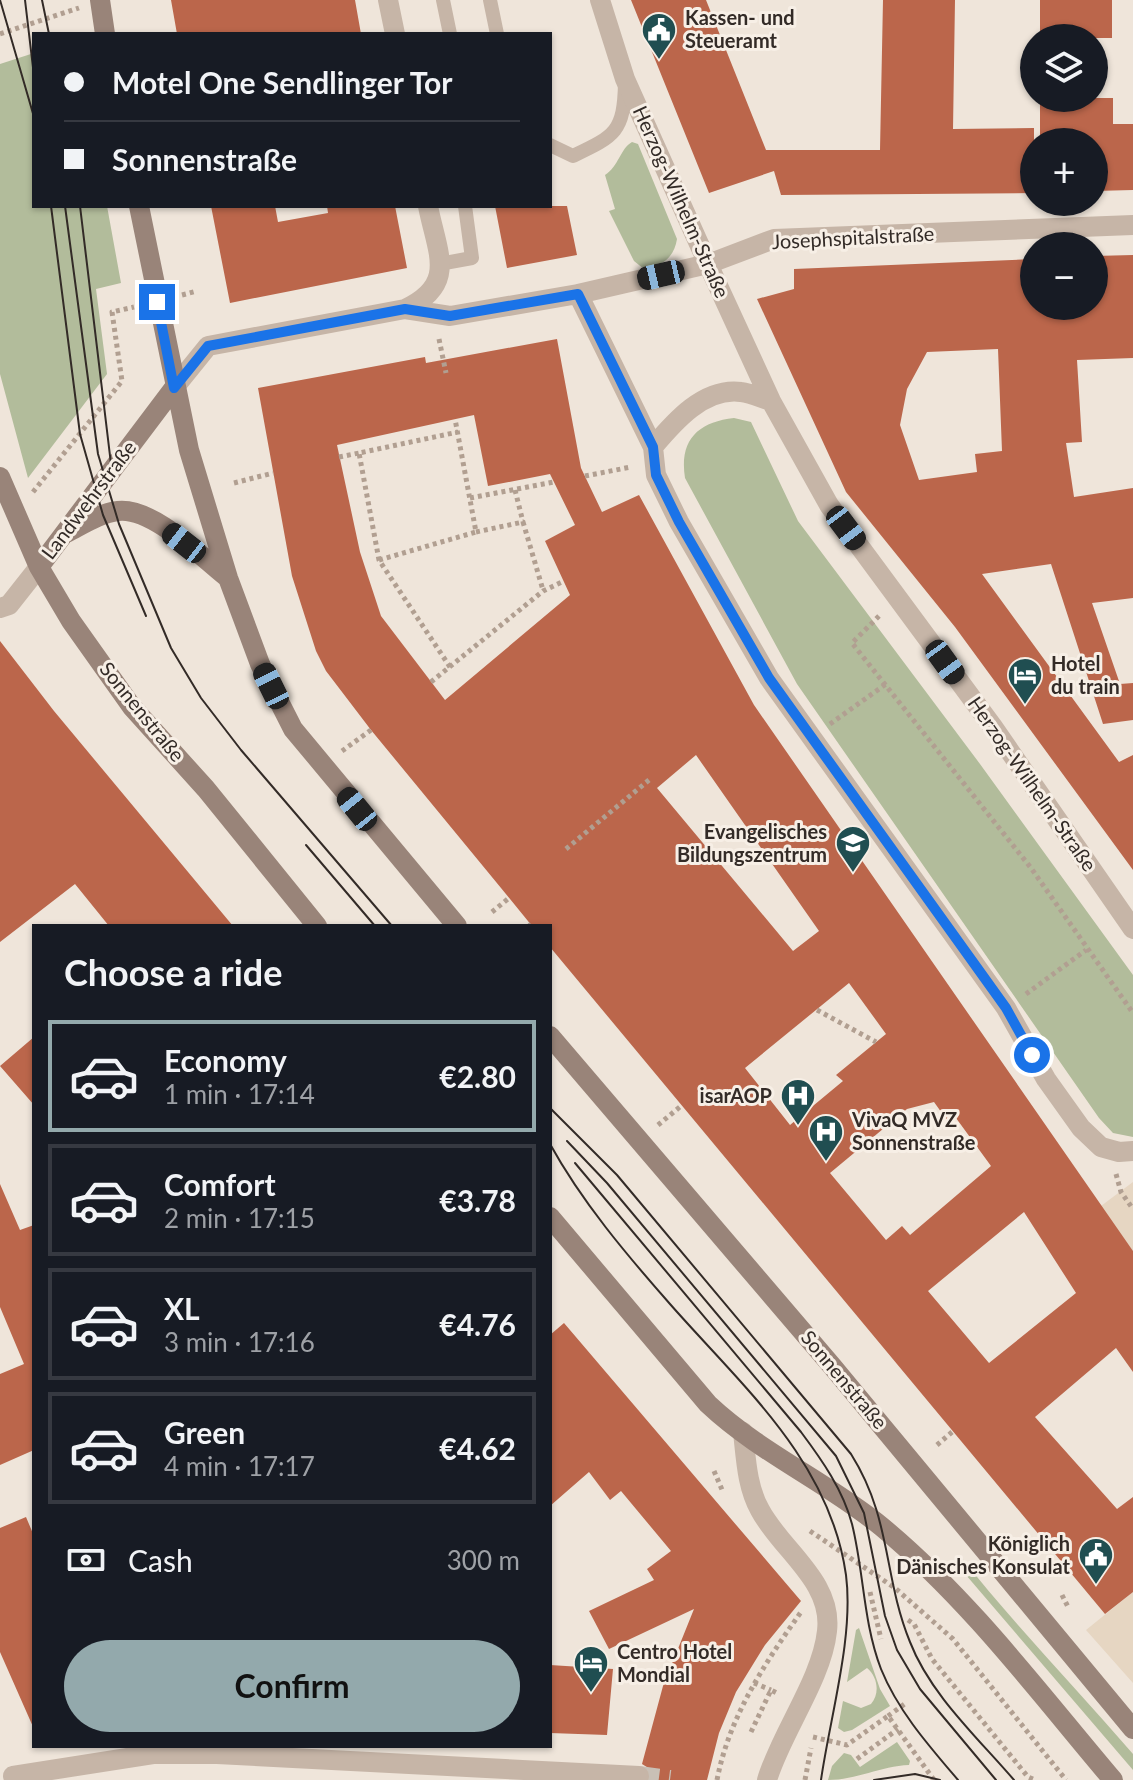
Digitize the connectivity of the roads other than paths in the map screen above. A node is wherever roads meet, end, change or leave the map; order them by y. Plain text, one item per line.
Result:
1 (388, 0) edge
2 (443, 0) edge
3 (490, 0) edge
4 (600, 0) edge
5 (100, 1) edge
6 (105, 32) edge
7 (395, 32) edge
8 (450, 32) edge
9 (497, 32) edge
10 (625, 79) junction
11 (552, 146) edge
12 (139, 208) edge
13 (428, 208) edge
14 (465, 208) edge
15 (1133, 225) edge
16 (439, 264) junction
17 (708, 264) junction
18 (578, 294) junction
19 (405, 309) junction
20 (174, 388) junction
21 (771, 401) junction
22 (654, 455) junction
23 (0, 477) edge
24 (62, 534) junction
25 (39, 567) junction
26 (228, 578) junction
27 (0, 608) edge
28 (315, 924) edge
29 (455, 924) edge
30 (1133, 929) edge
31 (552, 1038) edge
32 (1133, 1151) edge
33 (552, 1219) edge
34 (743, 1432) junction
35 (1133, 1729) edge
36 (7, 1774) edge
37 (639, 1776) dead end
38 (767, 1780) edge
39 (1113, 1780) edge

1 - 7 street
2 - 8 lane
3 - 9 lane
4 - 10 street, Herzog-Wilhelm-Straße
5 - 6 main road
10 - 11 lane
10 - 17 street, Herzog-Wilhelm-Straße
12 - 20 main road
13 - 16 street
14 - 16 lane
15 - 17 street, Josephspitalstraße
16 - 19 street
17 - 18 street, Josephspitalstraße
17 - 21 street, Herzog-Wilhelm-Straße
18 - 19 street, Josephspitalstraße
18 - 22 street
19 - 20 street, Josephspitalstraße
20 - 24 main road, Landwehrstraße
20 - 26 main road
21 - 22 street
21 - 30 street, Herzog-Wilhelm-Straße
22 - 32 street
23 - 25 main road, Sonnenstraße
24 - 25 main road, Landwehrstraße
24 - 26 main road
25 - 27 street, Landwehrstraße
25 - 28 main road, Sonnenstraße
26 - 29 main road
31 - 35 main road, Sonnenstraße
33 - 34 main road
34 - 38 street
34 - 39 main road
36 - 37 street

